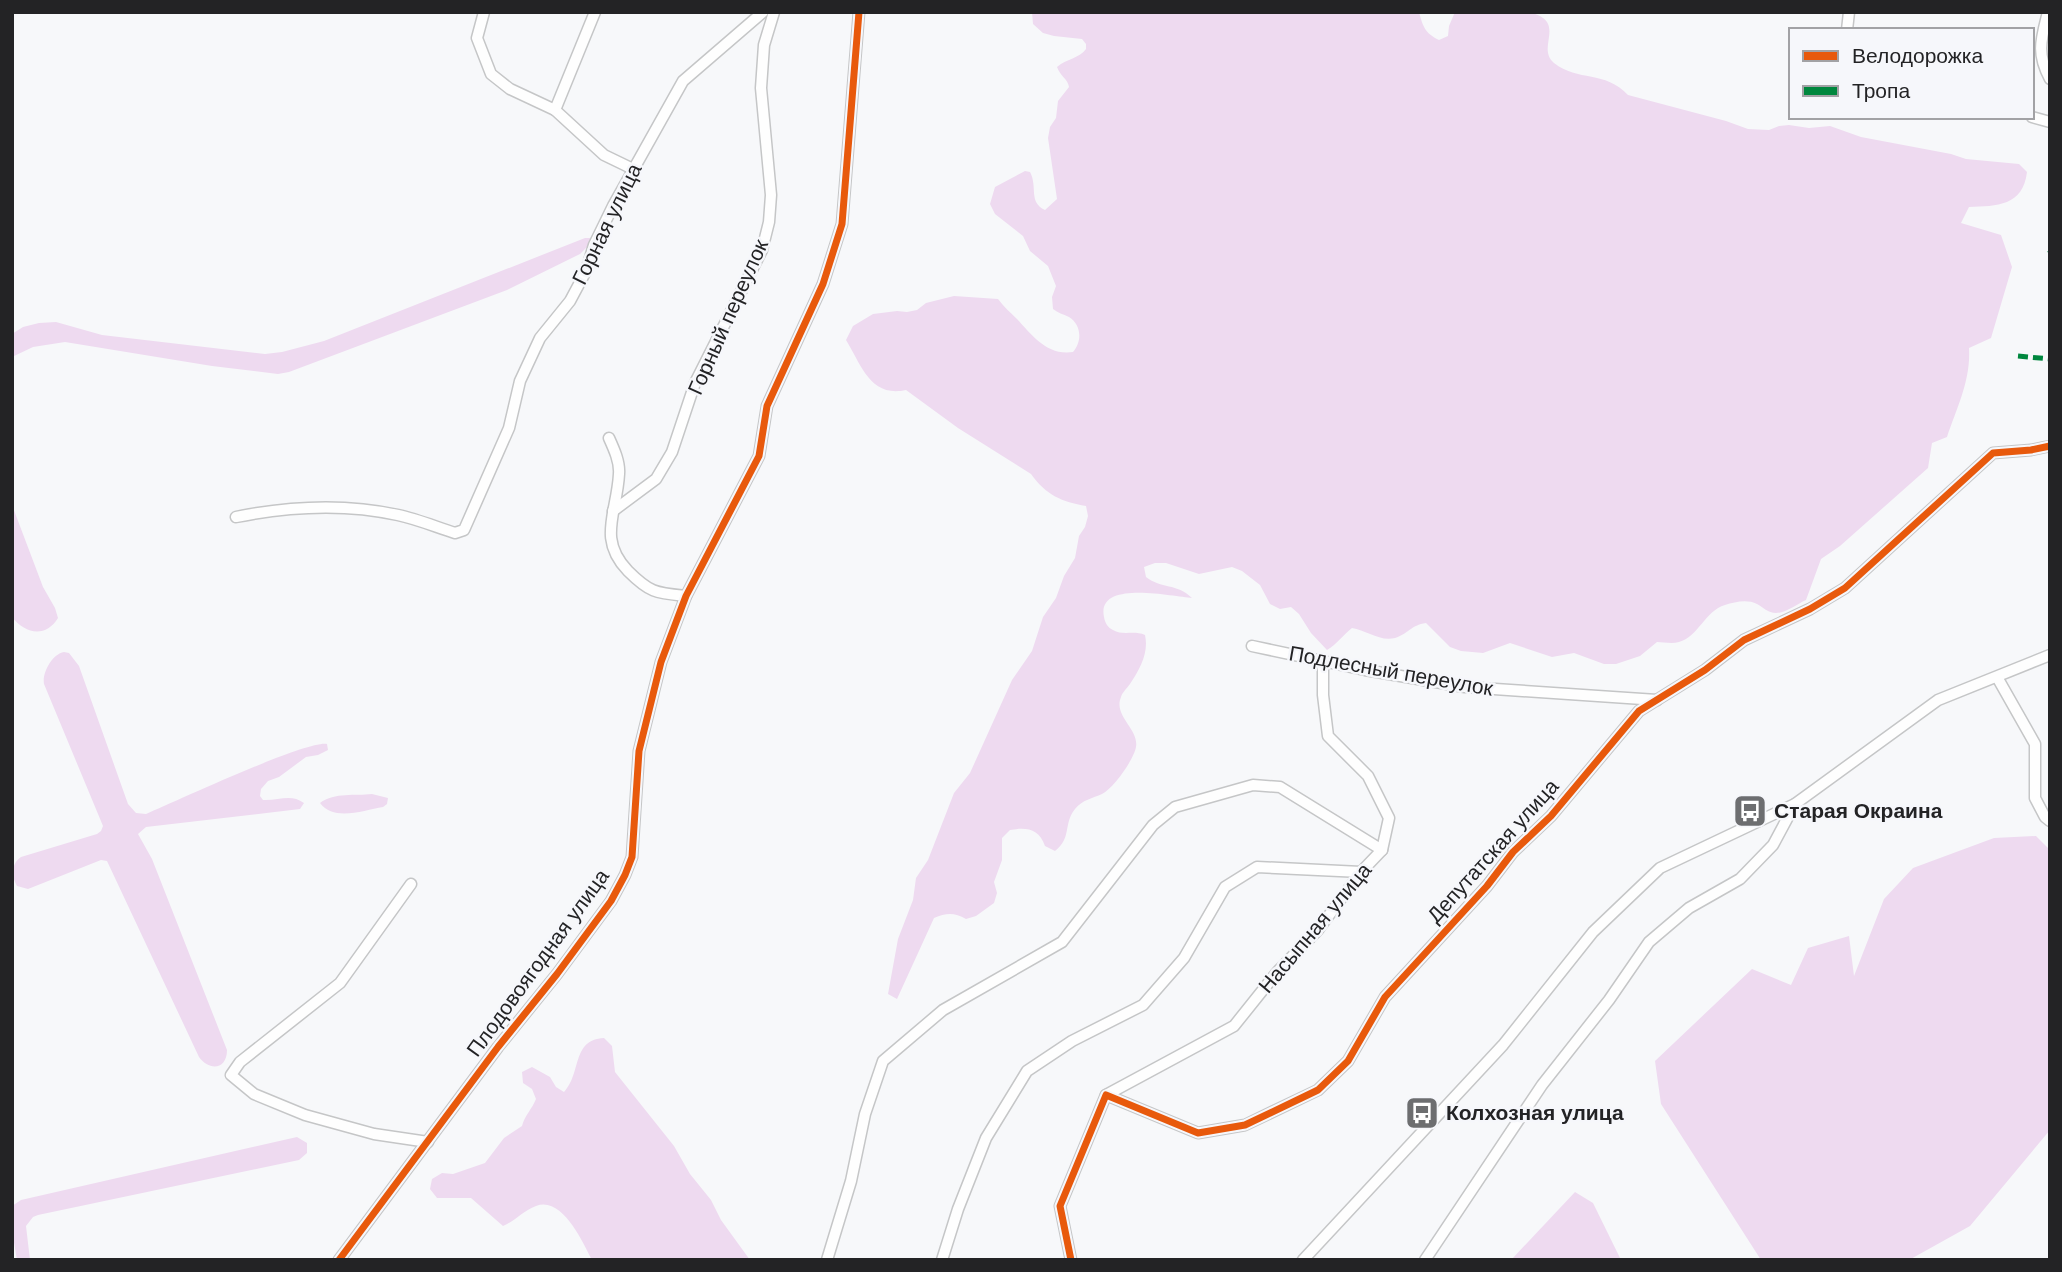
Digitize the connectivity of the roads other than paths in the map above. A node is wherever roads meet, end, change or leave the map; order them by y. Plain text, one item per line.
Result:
1 (484, 12) edge
2 (595, 12) edge
3 (763, 12) edge
4 (774, 12) edge
5 (859, 12) edge
6 (2048, 12) edge
7 (2045, 62) edge
8 (2050, 79) edge
9 (555, 110) junction
10 (633, 169) junction
11 (609, 438) dead end
12 (2050, 446) edge
13 (613, 511) junction
14 (236, 517) dead end
15 (685, 596) junction
16 (1252, 646) dead end
17 (2050, 656) edge
18 (1322, 660) junction
19 (1997, 677) junction
20 (1657, 700) junction
21 (1795, 804) junction
22 (2050, 821) edge
23 (1382, 850) junction
24 (1361, 872) junction
25 (411, 884) dead end
26 (1106, 1095) junction
27 (428, 1142) junction
28 (340, 1260) edge
29 (827, 1260) edge
30 (942, 1260) edge
31 (1071, 1260) edge
32 (1303, 1260) edge
33 (1425, 1260) edge

1 - 9 street
2 - 9 street
3 - 10 street, Горная улица
4 - 13 street, Горный переулок
5 - 15 street, Плодовоягодная улица
6 - 7 street
7 - 8 street
9 - 10 street
10 - 14 street, Горная улица
11 - 13 street
12 - 20 street, Депутатская улица
13 - 15 street
15 - 27 street, Плодовоягодная улица
16 - 18 street, Подлесный переулок
17 - 19 street
18 - 20 street, Подлесный переулок
18 - 23 street, Насыпная улица
19 - 21 street
19 - 22 street
20 - 26 street, Депутатская улица
21 - 32 street
21 - 33 street
23 - 24 street, Насыпная улица
23 - 29 street
24 - 26 street, Насыпная улица
24 - 30 street
25 - 27 street
26 - 31 street
27 - 28 street, Плодовоягодная улица

